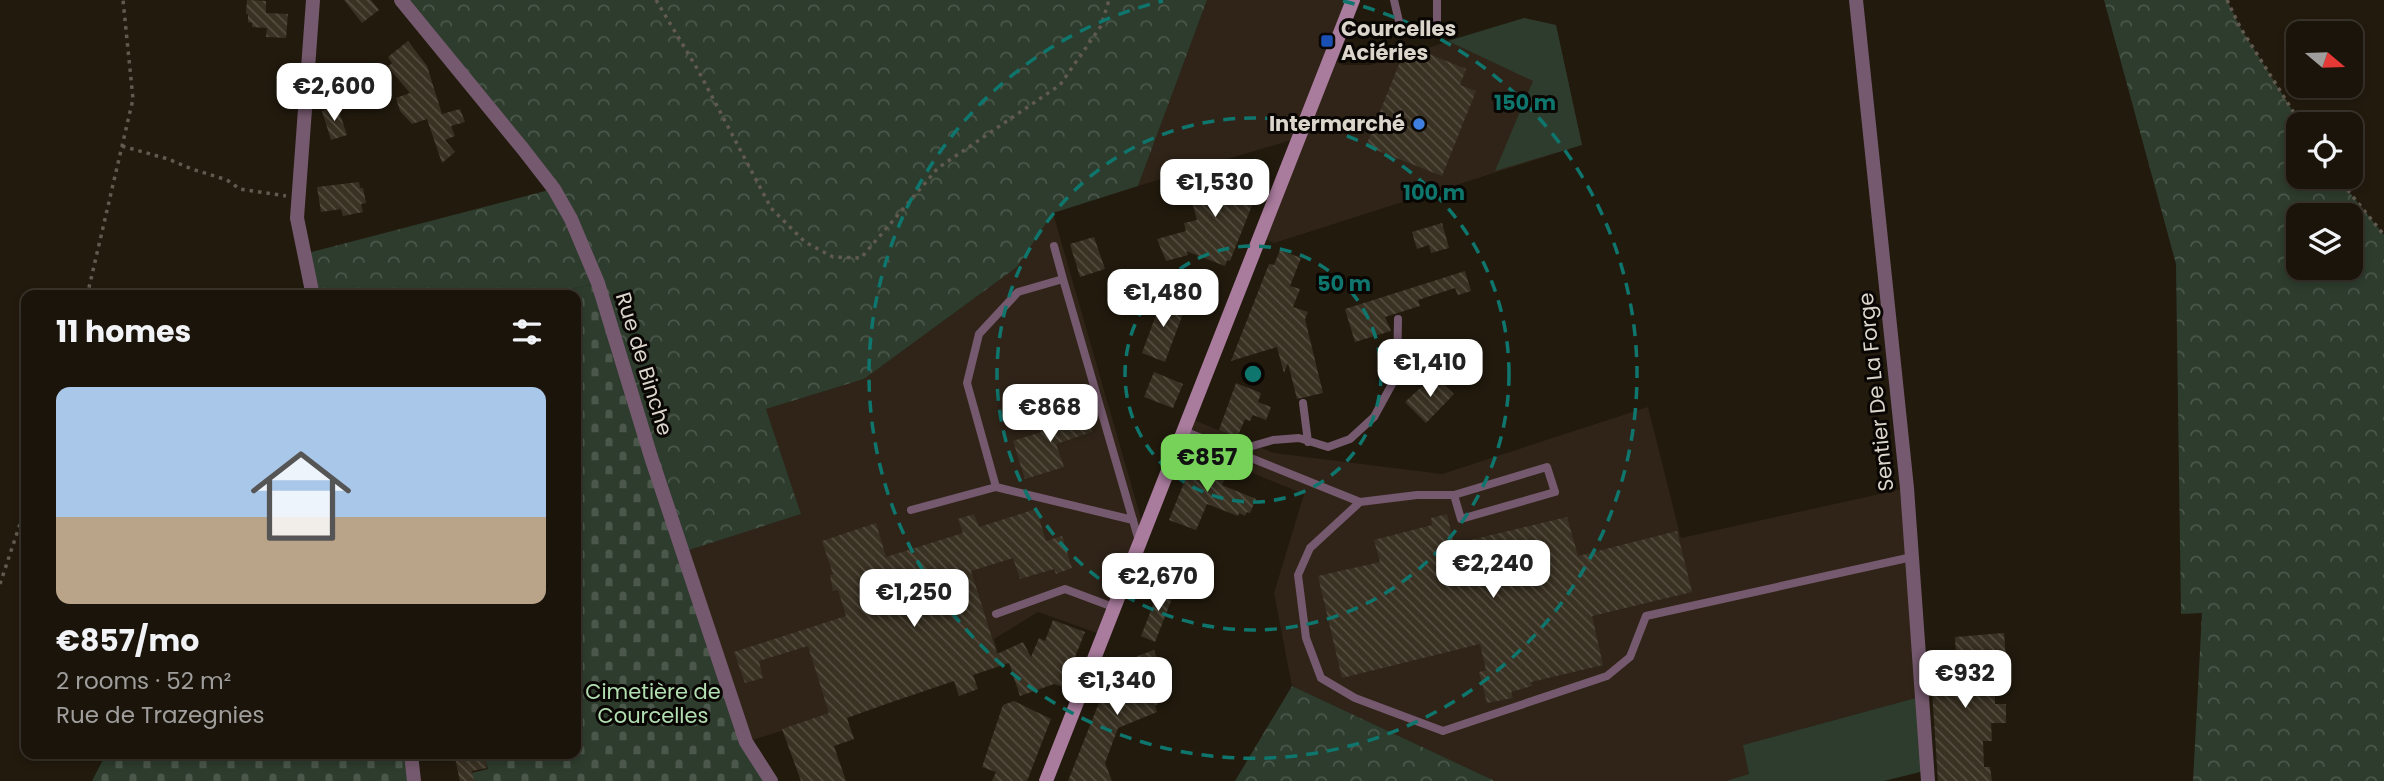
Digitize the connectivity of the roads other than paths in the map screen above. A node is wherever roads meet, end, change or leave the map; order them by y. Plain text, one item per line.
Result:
1 (313, 0) edge
2 (401, 0) edge
3 (1353, 0) edge
4 (1394, 0) edge
5 (1437, 0) edge
6 (1856, 0) edge
7 (1437, 22) dead end
8 (1402, 34) dead end
9 (1054, 246) dead end
10 (1063, 279) junction
11 (312, 290) edge
12 (1398, 319) dead end
13 (1429, 354) dead end
14 (1397, 375) junction
15 (1303, 402) dead end
16 (1184, 431) junction
17 (1308, 442) junction
18 (1234, 452) junction
19 (996, 487) junction
20 (1454, 495) junction
21 (1360, 502) junction
22 (911, 510) dead end
23 (1133, 520) junction
24 (1139, 541) junction
25 (1912, 556) junction
26 (1113, 607) junction
27 (996, 614) dead end
28 (412, 759) edge
29 (414, 781) edge
30 (771, 781) edge
31 (1046, 781) edge
32 (1928, 781) edge

1 - 11 street
2 - 30 street, Rue de Binche
3 - 16 main road
4 - 8 lane
5 - 7 lane
6 - 25 street, Sentier De La Forge
9 - 10 lane
10 - 19 lane
10 - 23 lane
12 - 14 lane
13 - 14 lane
14 - 17 lane
15 - 17 lane
16 - 18 lane
16 - 24 main road
17 - 18 lane
18 - 21 lane
19 - 22 lane
19 - 23 lane
20 - 20 lane
20 - 21 lane
21 - 25 lane
23 - 24 lane
24 - 26 main road
25 - 32 street, Sentier De La Forge
26 - 27 lane
26 - 31 main road
28 - 29 street

